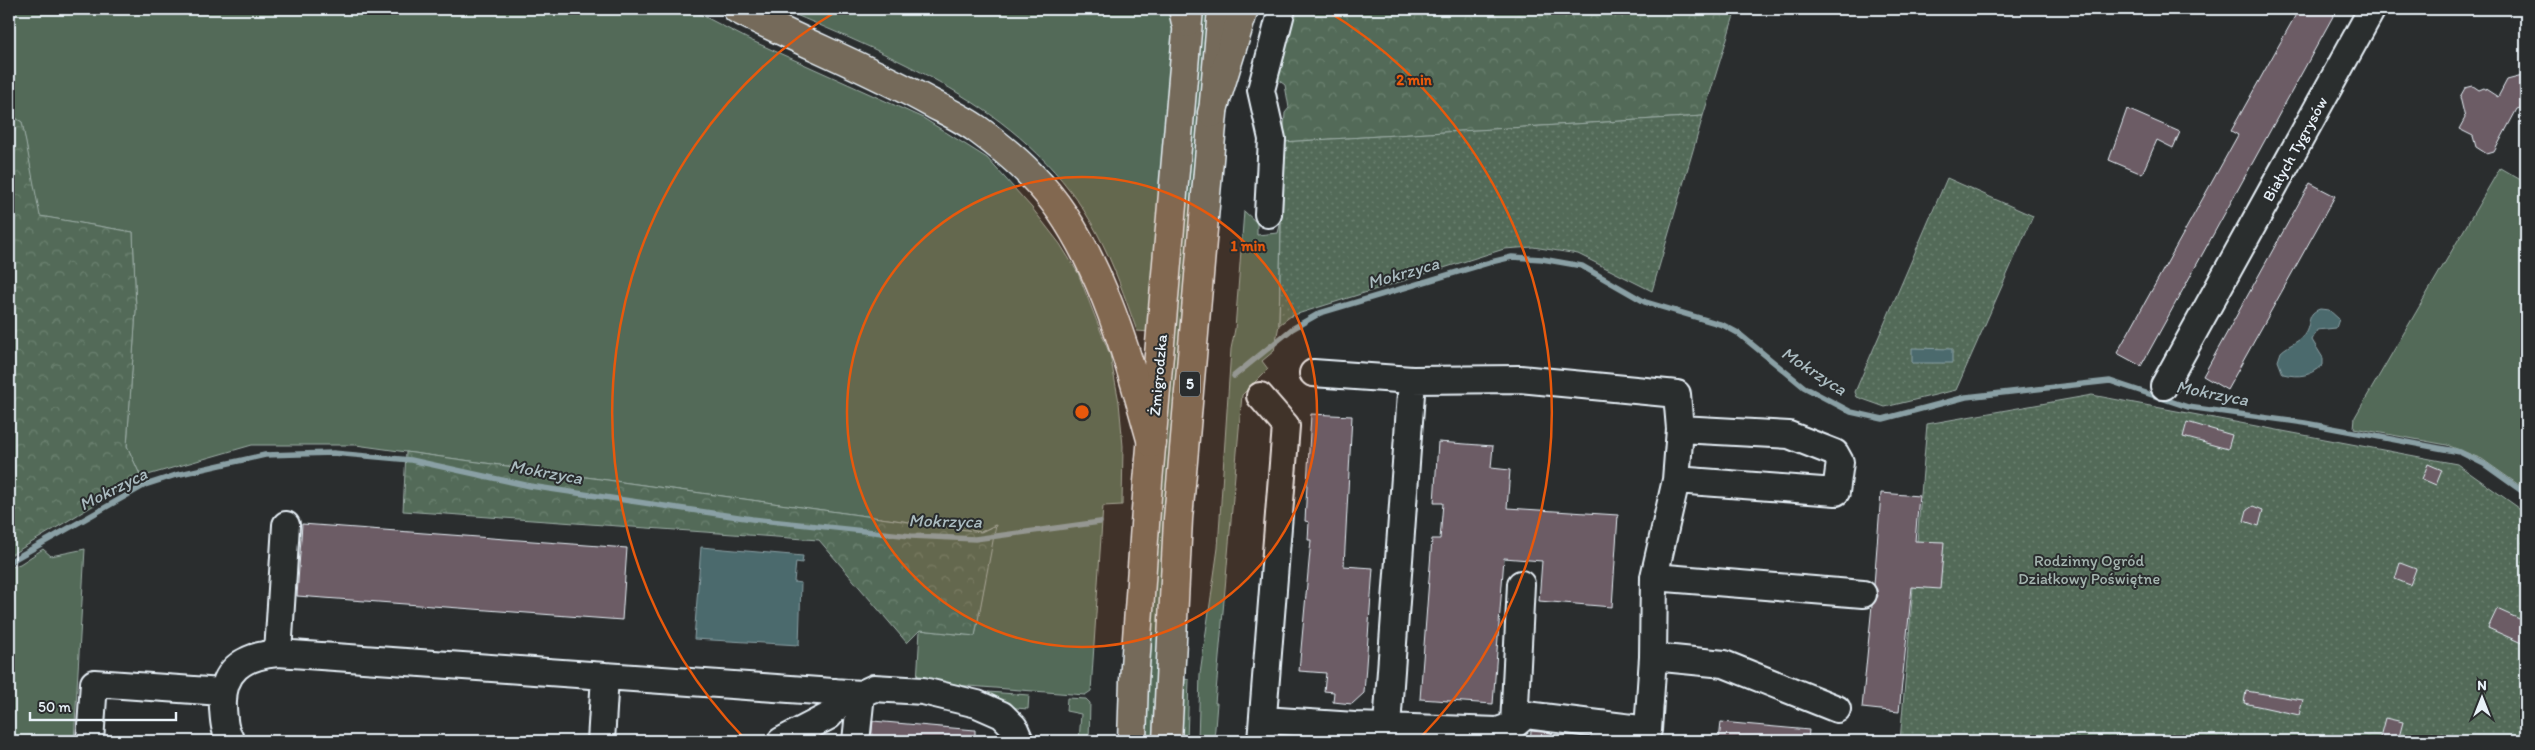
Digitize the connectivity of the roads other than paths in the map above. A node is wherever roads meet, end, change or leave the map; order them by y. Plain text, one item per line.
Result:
1 (736, 9) edge
2 (1222, 9) edge
3 (1244, 9) edge
4 (1282, 9) edge
5 (2372, 9) edge
6 (1186, 14) edge
7 (1212, 113) junction
8 (1268, 214) dead end
9 (1313, 373) dead end
10 (1412, 380) junction
11 (2164, 386) dead end
12 (1260, 396) dead end
13 (1680, 428) junction
14 (1152, 443) junction
15 (1676, 480) junction
16 (286, 525) dead end
17 (1654, 577) junction
18 (1521, 584) dead end
19 (1863, 594) dead end
20 (278, 653) junction
21 (1653, 656) junction
22 (605, 676) junction
23 (222, 692) junction
24 (835, 692) junction
25 (861, 694) junction
26 (1838, 709) dead end
27 (1514, 725) junction
28 (1387, 726) junction
29 (1262, 730) edge
30 (90, 741) edge
31 (231, 741) edge
32 (601, 741) edge
33 (780, 741) edge
34 (856, 741) edge
35 (1020, 741) edge
36 (1132, 741) edge
37 (1167, 741) edge

1 - 14 main road
2 - 7 main road, Żmigrodzka
3 - 7 main road, 5
4 - 8 street
5 - 11 street, Białych Tygrysów
6 - 14 main road, Żmigrodzka
7 - 37 main road, Żmigrodzka / 5
9 - 10 street
10 - 13 street
10 - 28 street
12 - 29 street
13 - 15 street
13 - 15 street
14 - 36 main road, Żmigrodzka
15 - 17 street
16 - 20 street
17 - 19 street
17 - 21 street
18 - 27 street
20 - 22 street
20 - 23 street
21 - 26 street
21 - 27 street
22 - 24 street
22 - 32 street
23 - 30 street
23 - 31 street
24 - 25 street
24 - 33 street
25 - 34 street
25 - 35 street
27 - 28 street
28 - 29 street

